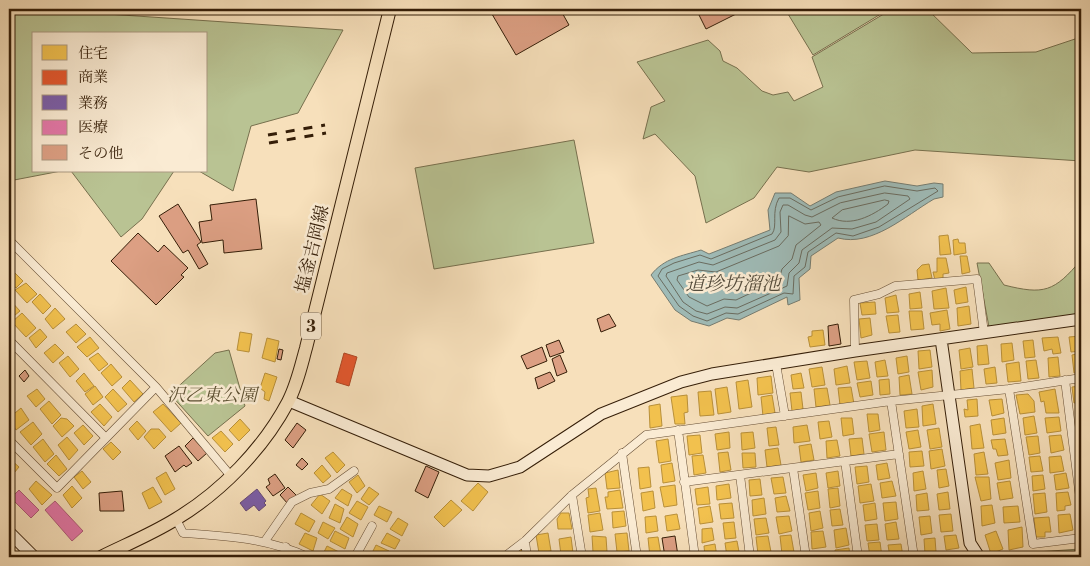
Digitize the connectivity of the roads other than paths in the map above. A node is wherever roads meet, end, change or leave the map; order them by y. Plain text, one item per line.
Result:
1 (390, 9) edge
2 (9, 240) edge
3 (1081, 319) edge
4 (984, 333) junction
5 (941, 339) junction
6 (9, 340) edge
7 (856, 351) junction
8 (776, 364) junction
9 (1081, 378) edge
10 (1065, 380) junction
11 (156, 387) junction
12 (1009, 389) junction
13 (949, 395) junction
14 (289, 401) junction
15 (891, 401) junction
16 (784, 416) junction
17 (678, 430) junction
18 (106, 438) junction
19 (9, 440) edge
20 (622, 453) junction
21 (899, 454) junction
22 (845, 461) junction
23 (793, 468) junction
24 (354, 471) dead end
25 (230, 475) junction
26 (740, 475) junction
27 (684, 482) junction
28 (572, 494) junction
29 (1081, 506) edge
30 (176, 519) junction
31 (372, 526) dead end
32 (9, 532) edge
33 (1081, 538) edge
34 (265, 541) junction
35 (525, 541) junction
36 (286, 547) junction
37 (34, 557) edge
38 (101, 557) edge
39 (281, 557) edge
40 (308, 557) edge
41 (355, 557) edge
42 (504, 557) edge
43 (527, 557) edge
44 (582, 557) edge
45 (637, 557) edge
46 (695, 557) edge
47 (750, 557) edge
48 (806, 557) edge
49 (858, 557) edge
50 (914, 557) edge
51 (979, 557) edge

1 - 14 main road, 塩釜吉岡線 / 3
2 - 11 street
3 - 4 street
4 - 5 street
4 - 7 street
5 - 7 street
5 - 13 street
6 - 18 street
7 - 8 street
8 - 14 street
8 - 16 street
9 - 10 street
10 - 12 street
10 - 29 street
11 - 18 street
11 - 25 street
12 - 13 street
12 - 33 street
13 - 15 street
13 - 51 street
14 - 25 main road, 塩釜吉岡線 / 3
15 - 16 street
15 - 21 street
16 - 17 street
17 - 20 street
17 - 27 street
18 - 19 street
20 - 28 street
20 - 45 street
21 - 22 street
21 - 50 street
22 - 23 street
22 - 49 street
23 - 26 street
23 - 48 street
24 - 34 street
25 - 30 main road, 塩釜吉岡線 / 3
26 - 27 street
26 - 47 street
27 - 46 street
28 - 35 street
28 - 44 street
30 - 34 street
30 - 38 main road, 塩釜吉岡線 / 3
31 - 41 street
32 - 37 street
34 - 36 street
35 - 42 street
35 - 43 street
36 - 39 street
36 - 40 street

